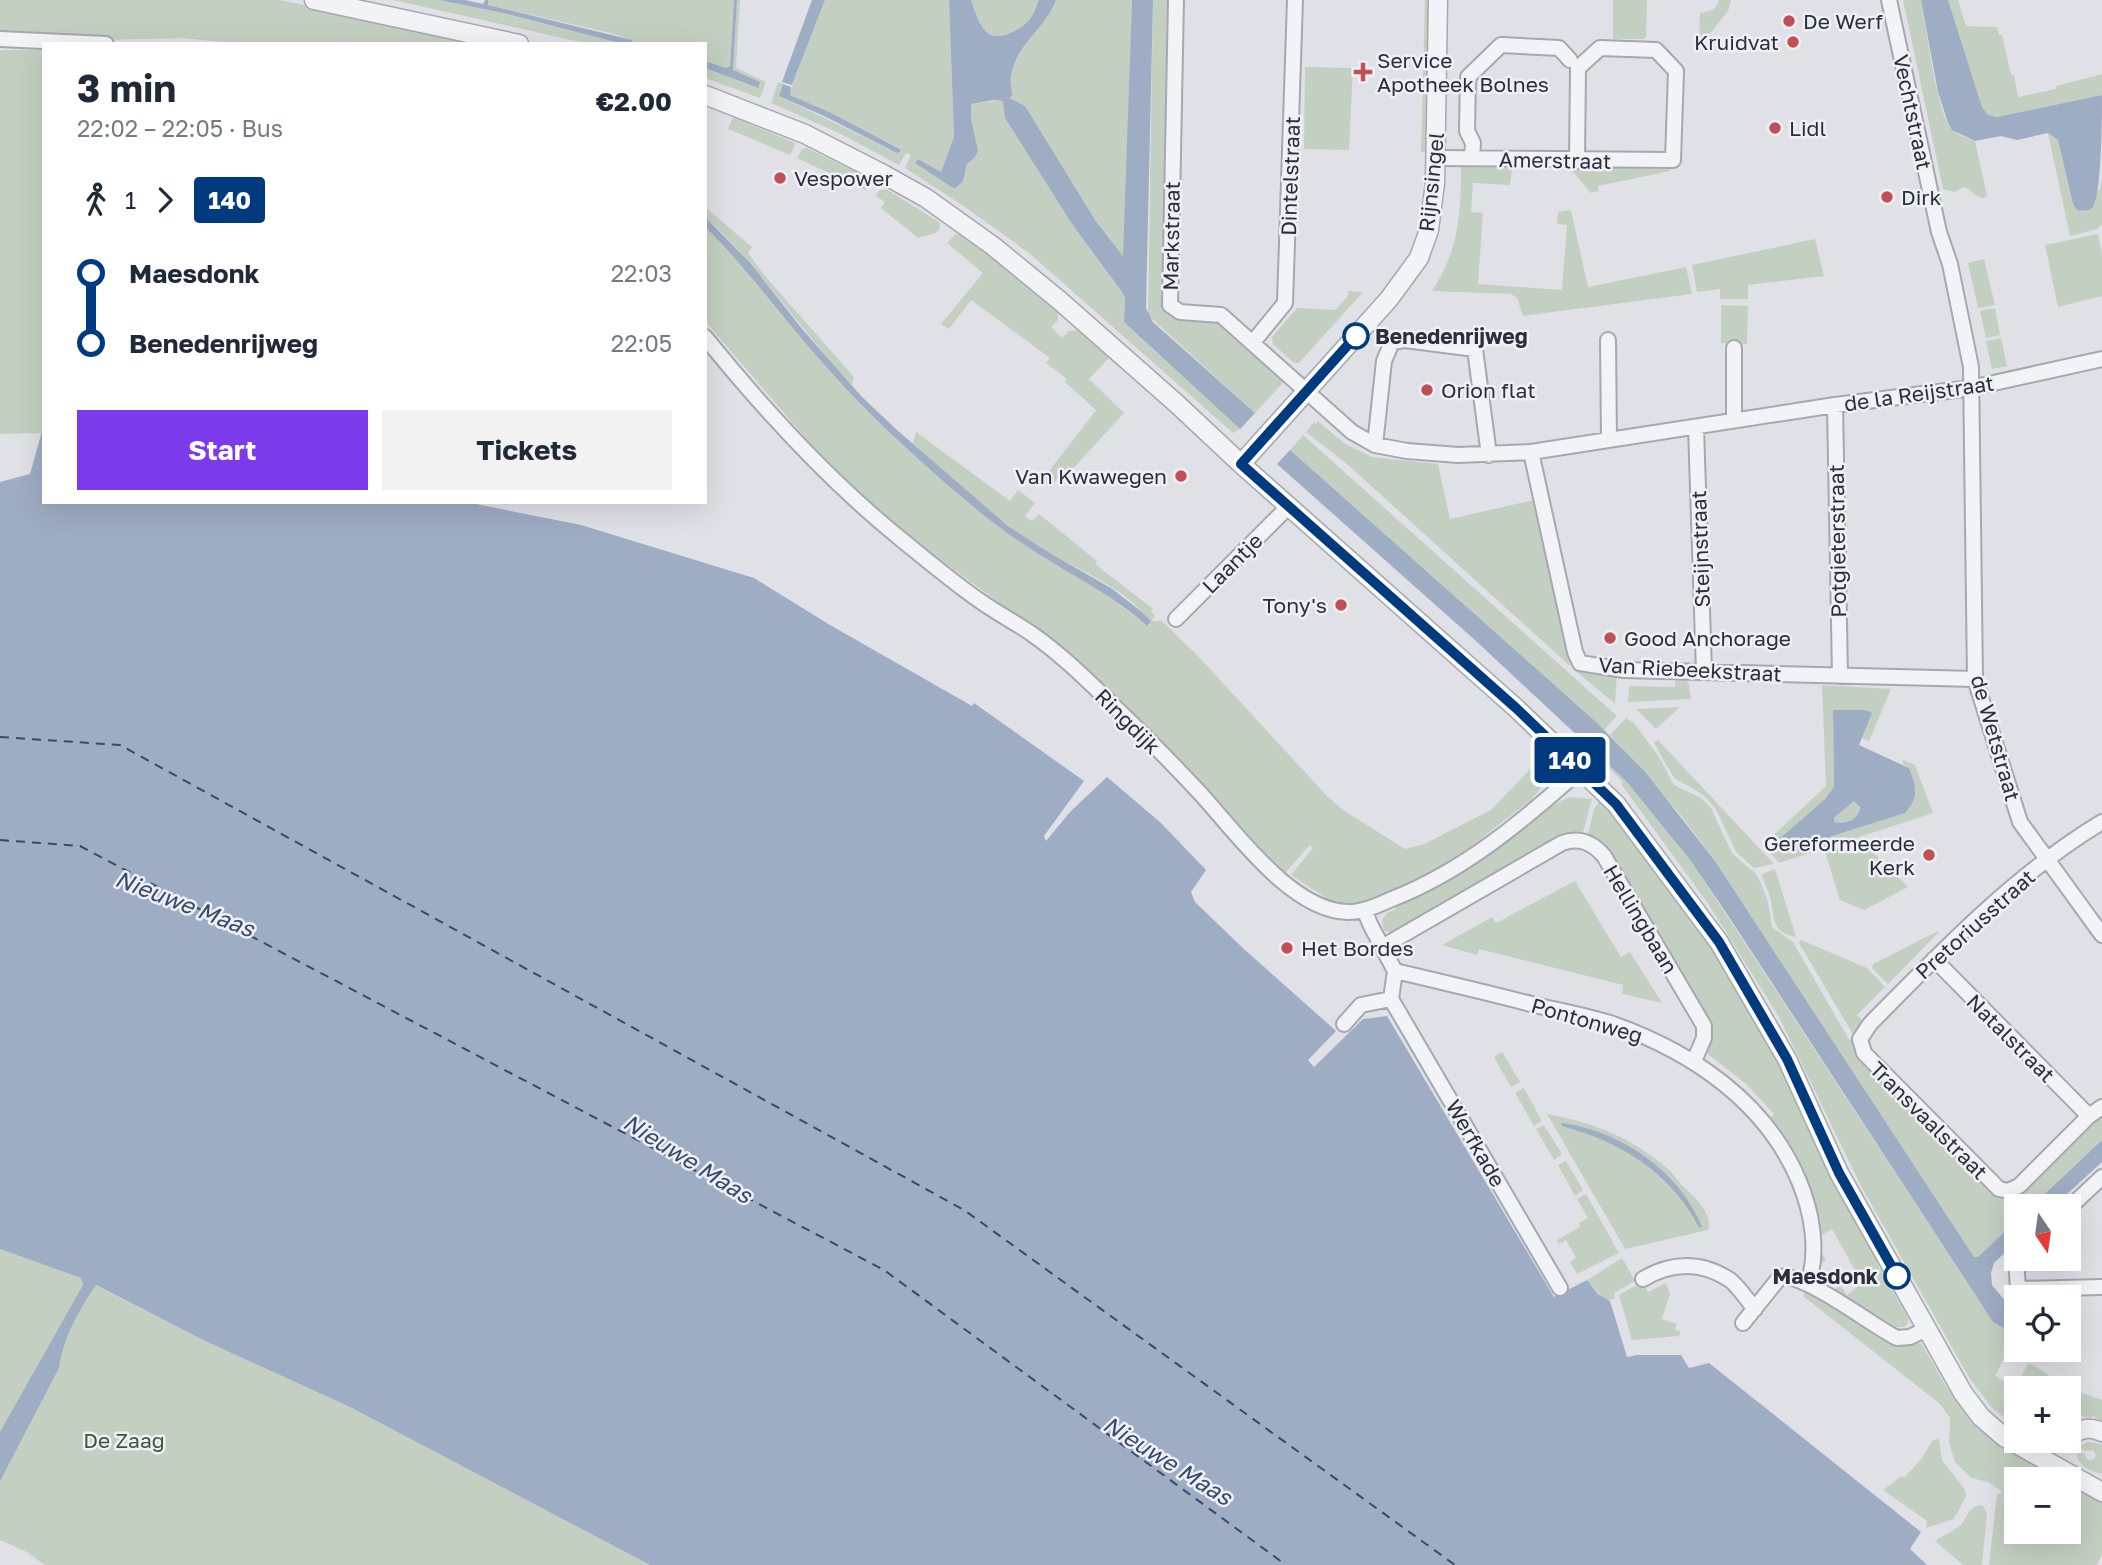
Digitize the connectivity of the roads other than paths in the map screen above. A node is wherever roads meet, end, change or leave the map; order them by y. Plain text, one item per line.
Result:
1 (314, 0) edge
2 (1176, 0) edge
3 (1295, 0) edge
4 (1438, 0) edge
5 (1889, 0) edge
6 (0, 39) edge
7 (64, 42) edge
8 (510, 42) edge
9 (1574, 64) junction
10 (707, 96) edge
11 (1437, 158) junction
12 (1472, 158) junction
13 (1577, 161) junction
14 (707, 339) edge
15 (1608, 340) dead end
16 (1254, 341) junction
17 (1734, 348) dead end
18 (2102, 359) edge
19 (1971, 388) junction
20 (1307, 390) junction
21 (1835, 405) junction
22 (1734, 420) junction
23 (1696, 427) junction
24 (1609, 439) junction
25 (1374, 445) junction
26 (1531, 452) junction
27 (1489, 455) junction
28 (1241, 464) junction
29 (1289, 506) junction
30 (1176, 619) dead end
31 (1704, 672) junction
32 (1840, 677) junction
33 (1975, 679) junction
34 (1581, 769) junction
35 (2102, 822) edge
36 (2049, 860) junction
37 (1364, 910) junction
38 (2102, 935) edge
39 (1382, 947) junction
40 (1934, 959) junction
41 (1395, 971) junction
42 (1391, 999) junction
43 (1344, 1024) dead end
44 (1860, 1039) joint
45 (1694, 1060) junction
46 (2102, 1107) edge
47 (2089, 1116) junction
48 (2102, 1177) edge
49 (2081, 1197) edge
50 (2017, 1271) edge
51 (1643, 1279) dead end
52 (1808, 1284) junction
53 (2102, 1287) edge
54 (1560, 1288) dead end
55 (1755, 1309) junction
56 (1743, 1324) dead end
57 (1926, 1329) junction
58 (2081, 1430) edge
59 (2102, 1432) edge
60 (2058, 1453) edge
61 (2051, 1463) junction
62 (2102, 1492) edge

1 - 8 street
2 - 16 street, Markstraat
3 - 16 street, Dintelstraat
4 - 11 street, Rijnsingel
5 - 19 street, Vechtstraat
6 - 7 street
9 - 12 street
9 - 13 street
9 - 13 street, Amerstraat
10 - 28 street
11 - 12 street, Amerstraat
11 - 20 street, Rijnsingel
12 - 13 street, Amerstraat
14 - 37 street, Ringdijk
15 - 24 street
16 - 20 street, Markstraat
17 - 22 street
18 - 19 street, de la Reijstraat
19 - 21 street, de la Reijstraat
19 - 33 street, de Wetstraat
20 - 25 street, de la Reijstraat
20 - 28 street, Rijnsingel
21 - 22 street, de la Reijstraat
21 - 32 street, Potgieterstraat
22 - 23 street, de la Reijstraat
23 - 24 street, de la Reijstraat
23 - 31 street, Steijnstraat
24 - 26 street, de la Reijstraat
25 - 27 street, de la Reijstraat
25 - 27 street
26 - 27 street, de la Reijstraat
26 - 31 street, Van Riebeekstraat
28 - 29 street
29 - 30 street, Laantje
29 - 34 street
31 - 32 street, Van Riebeekstraat
32 - 33 street, Van Riebeekstraat
33 - 36 street, de Wetstraat
34 - 37 street, Ringdijk
34 - 57 street
35 - 36 street, Pretoriusstraat
36 - 38 street, de Wetstraat
36 - 40 street, Pretoriusstraat
37 - 39 street
39 - 41 street
39 - 45 street, Hellingbaan
40 - 44 street, Pretoriusstraat
40 - 47 street, Natalstraat
41 - 42 street
41 - 45 street, Pontonweg
42 - 43 street
42 - 54 street, Werfkade
44 - 47 street, Transvaalstraat
45 - 52 street, Pontonweg
46 - 47 street
48 - 49 street
50 - 53 street
51 - 55 street
52 - 55 street
52 - 57 street
55 - 56 street
57 - 61 street
58 - 59 street
60 - 61 street
61 - 62 street

